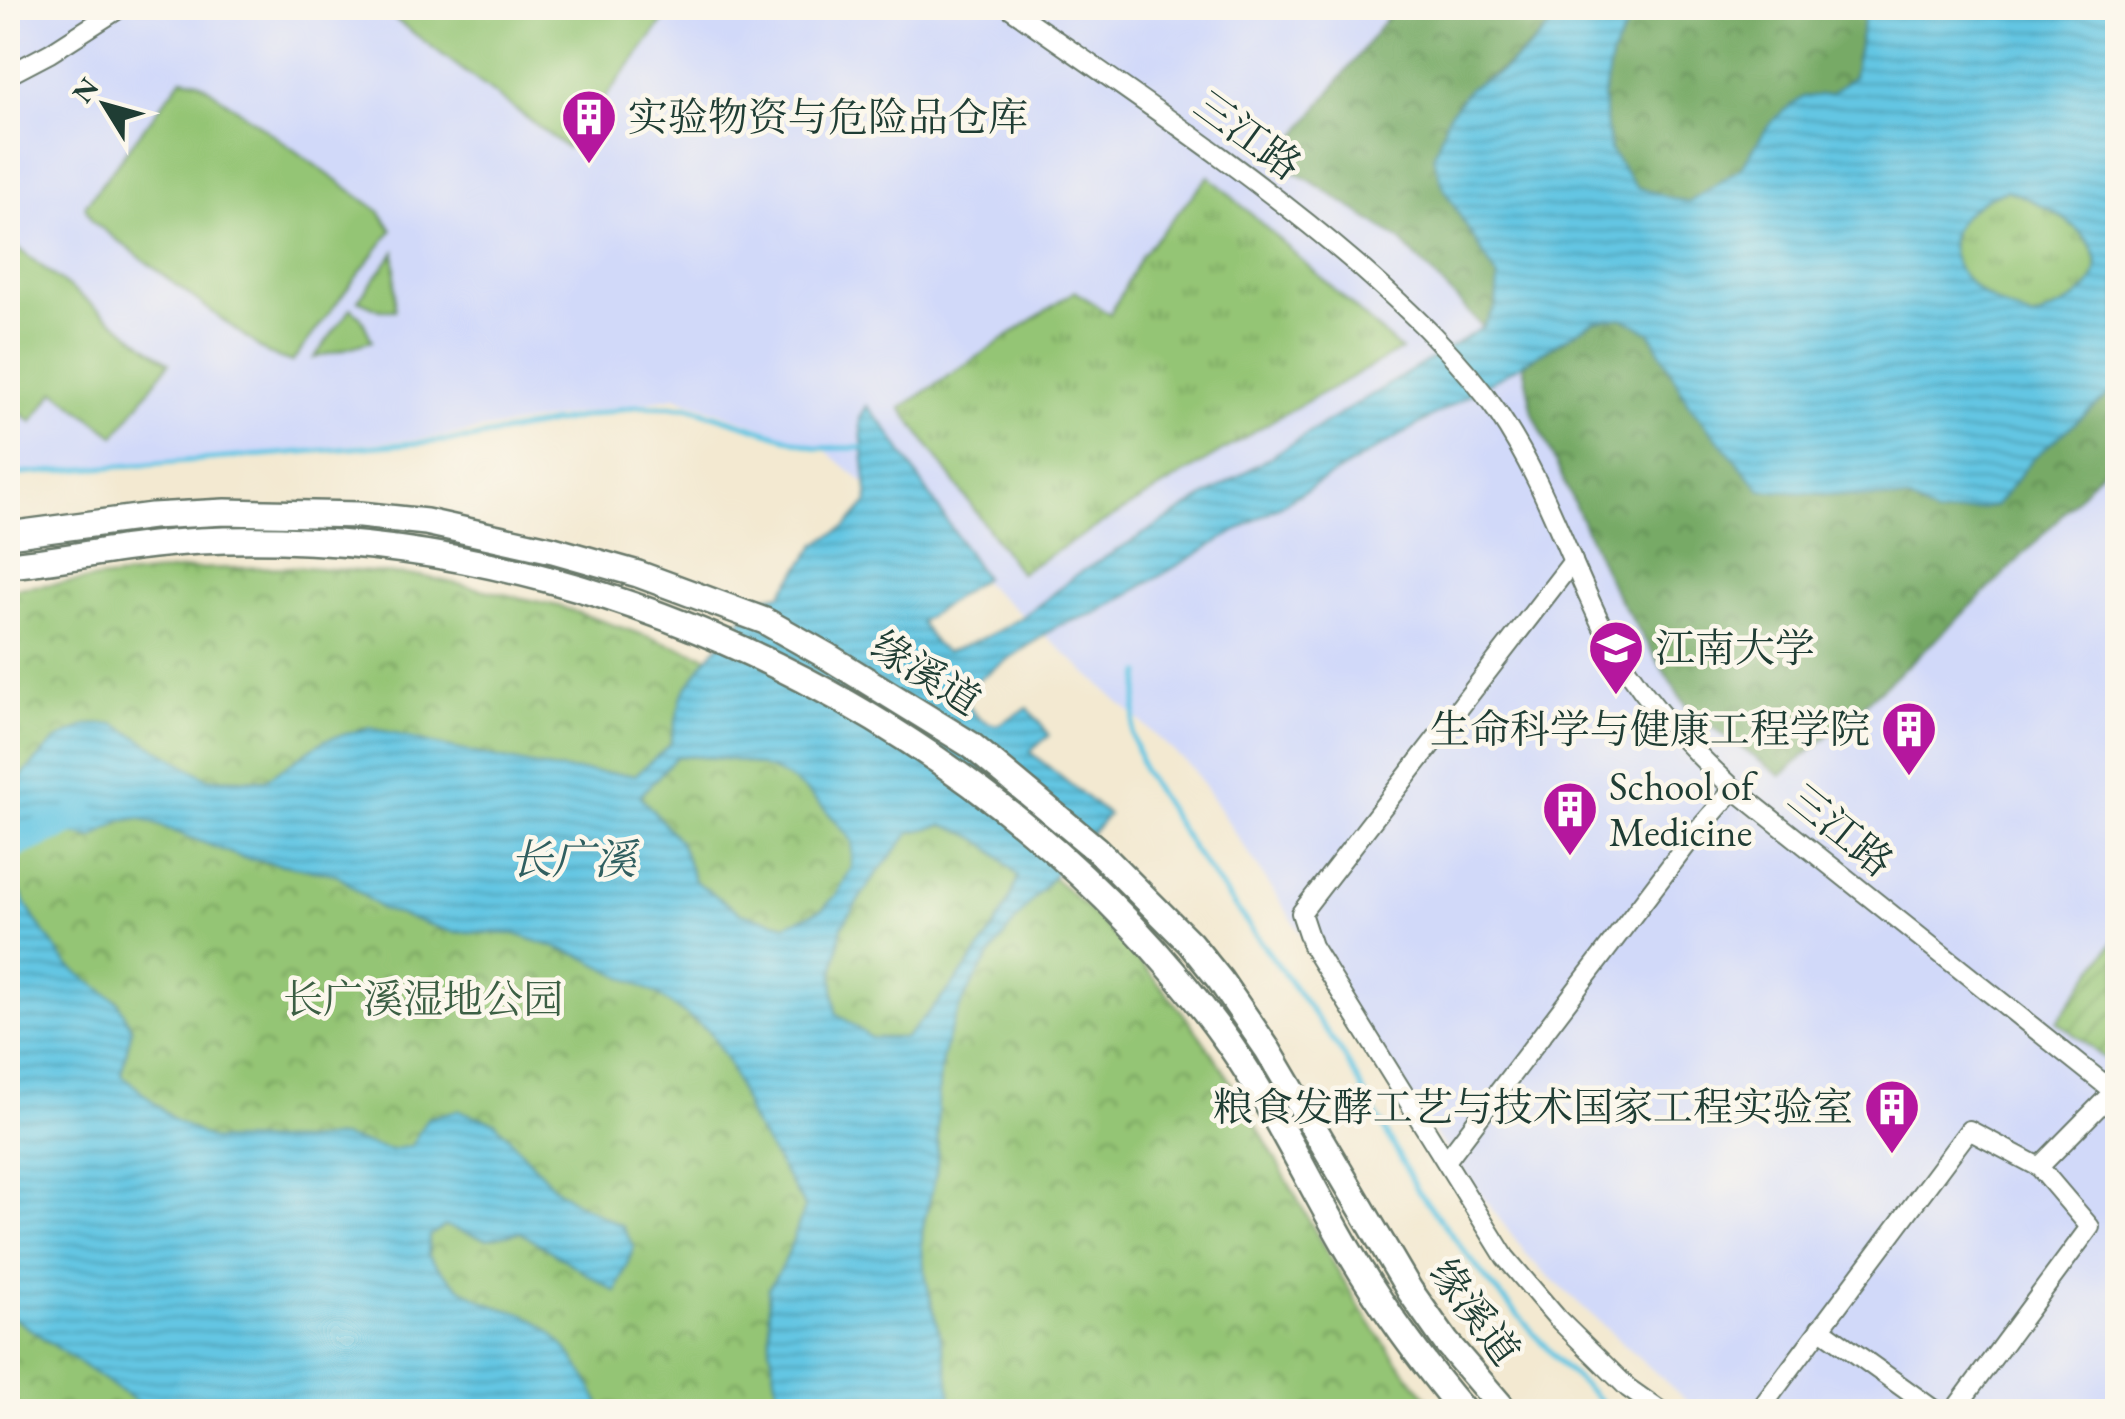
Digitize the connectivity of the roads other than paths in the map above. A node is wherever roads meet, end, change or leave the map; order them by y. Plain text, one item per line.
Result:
1 (120, 8) edge
2 (1010, 8) edge
3 (8, 75) edge
4 (8, 534) edge
5 (1573, 561) junction
6 (8, 565) edge
7 (1734, 789) junction
8 (2115, 1093) edge
9 (1446, 1161) junction
10 (2039, 1167) junction
11 (1820, 1328) junction
12 (1464, 1412) edge
13 (1506, 1412) edge
14 (1662, 1412) edge
15 (1758, 1412) edge
16 (1937, 1412) edge
17 (1953, 1412) edge

1 - 3 street
2 - 5 street, 三江路
4 - 13 main road, 缘溪道
5 - 7 street, 三江路
5 - 9 street
6 - 12 main road, 缘溪道
7 - 8 street, 三江路
7 - 9 street
8 - 10 street
9 - 14 street
10 - 11 street
10 - 17 street
11 - 15 street
11 - 16 street

